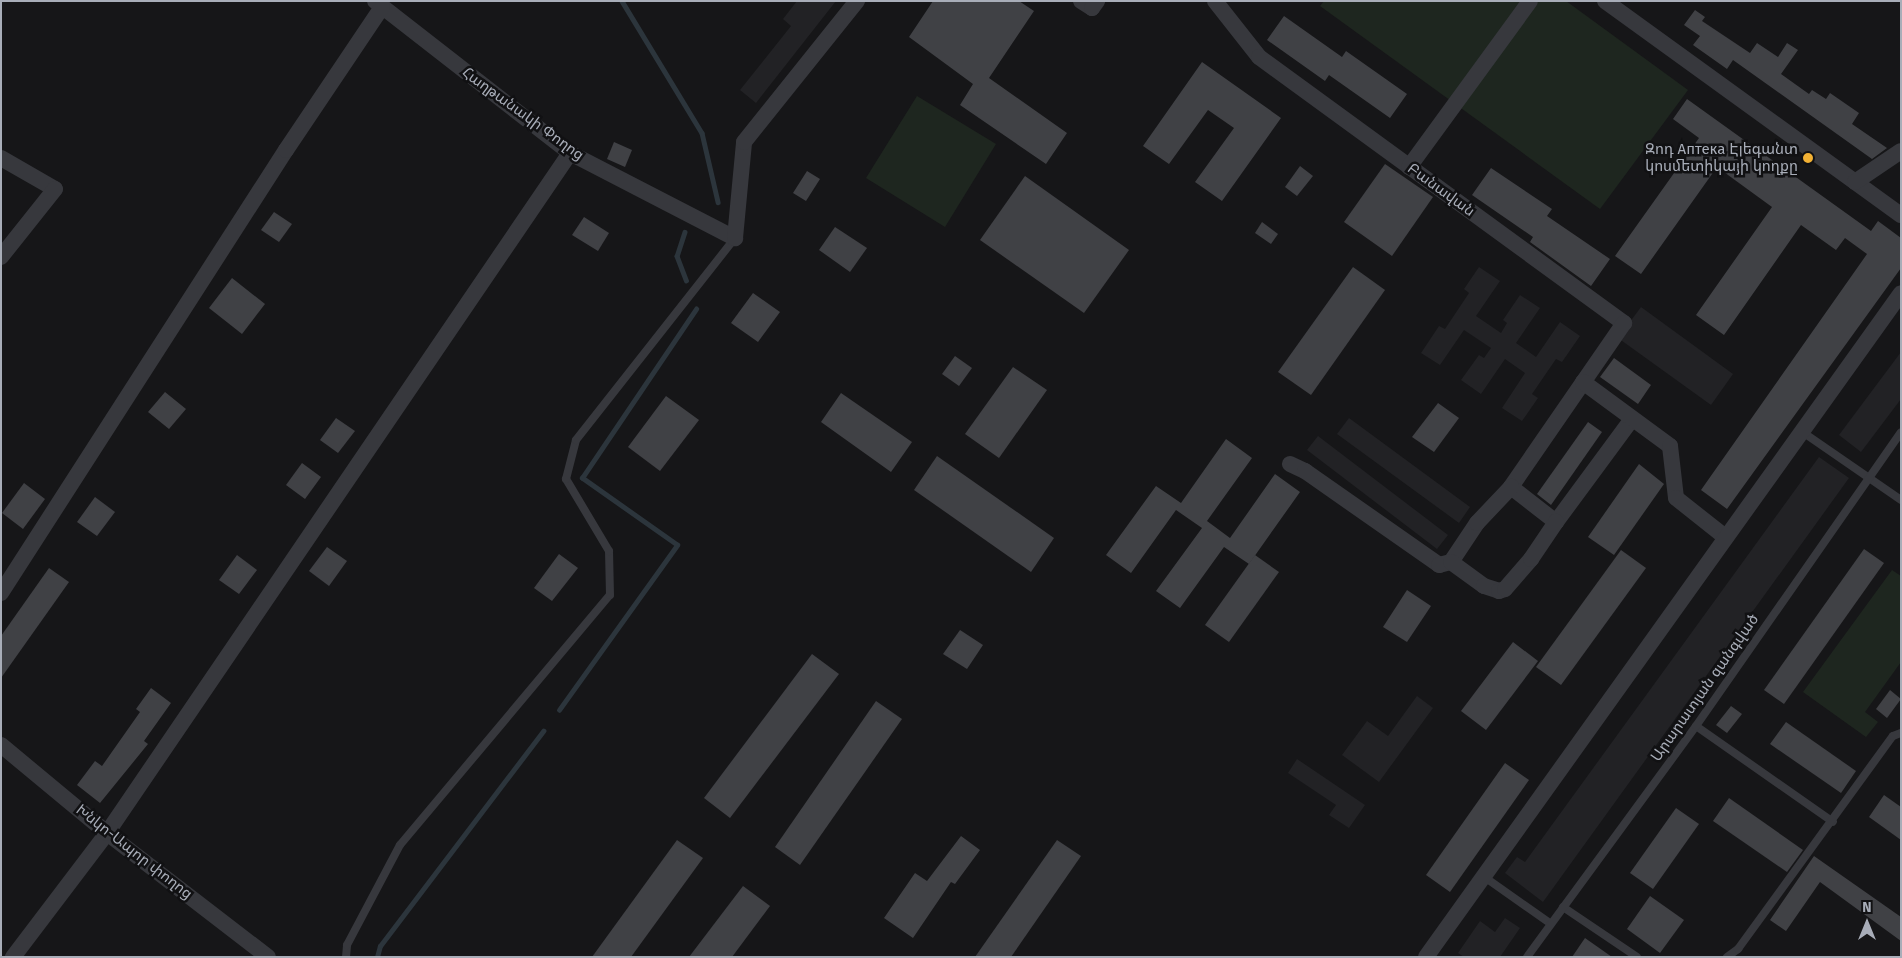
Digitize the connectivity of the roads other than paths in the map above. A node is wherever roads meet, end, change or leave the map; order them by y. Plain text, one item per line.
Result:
1 (856, 1) edge
2 (1081, 1) edge
3 (1097, 1) edge
4 (1215, 1) edge
5 (1530, 1) edge
6 (1605, 1) edge
7 (379, 4) edge
8 (1901, 151) edge
9 (570, 152) junction
10 (1, 158) edge
11 (1409, 167) junction
12 (1854, 182) junction
13 (1901, 215) edge
14 (735, 238) junction
15 (1, 257) edge
16 (1901, 293) edge
17 (1583, 382) junction
18 (1632, 419) junction
19 (1801, 431) junction
20 (1901, 432) edge
21 (1290, 464) dead end
22 (1867, 480) junction
23 (1511, 487) junction
24 (1901, 500) edge
25 (1556, 522) junction
26 (1724, 536) junction
27 (1451, 562) junction
28 (1, 593) edge
29 (1696, 726) junction
30 (1901, 734) edge
31 (1, 744) edge
32 (1833, 822) junction
33 (107, 833) junction
34 (1483, 876) junction
35 (1564, 907) junction
36 (1551, 924) junction
37 (13, 957) edge
38 (268, 957) edge
39 (346, 957) edge
40 (1426, 957) edge
41 (1527, 957) edge
42 (1637, 957) edge
43 (1727, 957) edge

1 - 14 street
2 - 3 street
4 - 11 street, Բանավան
5 - 11 street
6 - 12 street
7 - 9 street, Հաղթանակի Փողոց
7 - 28 street
8 - 12 street
9 - 14 street, Հաղթանակի Փողոց
9 - 33 street
10 - 15 street
11 - 17 street, Բանավան
12 - 13 street
14 - 39 lane
16 - 19 street
17 - 18 street
17 - 23 street
18 - 25 street
18 - 26 street
19 - 22 lane
19 - 26 street
20 - 22 lane, Արարատյան զանգված
21 - 27 street
22 - 24 lane
22 - 29 lane, Արարատյան զանգված
23 - 25 street
23 - 27 street
25 - 27 street
26 - 34 street
29 - 32 lane
29 - 35 lane, Արարատյան զանգված
30 - 32 lane
31 - 33 street, Խնկո-Ապոր փողոց
32 - 43 lane
33 - 37 street
33 - 38 street, Խնկո-Ապոր փողոց
34 - 36 lane
34 - 40 street
35 - 36 lane, Արարատյան զանգված
35 - 42 lane
36 - 41 lane, Արարատյան զանգված

